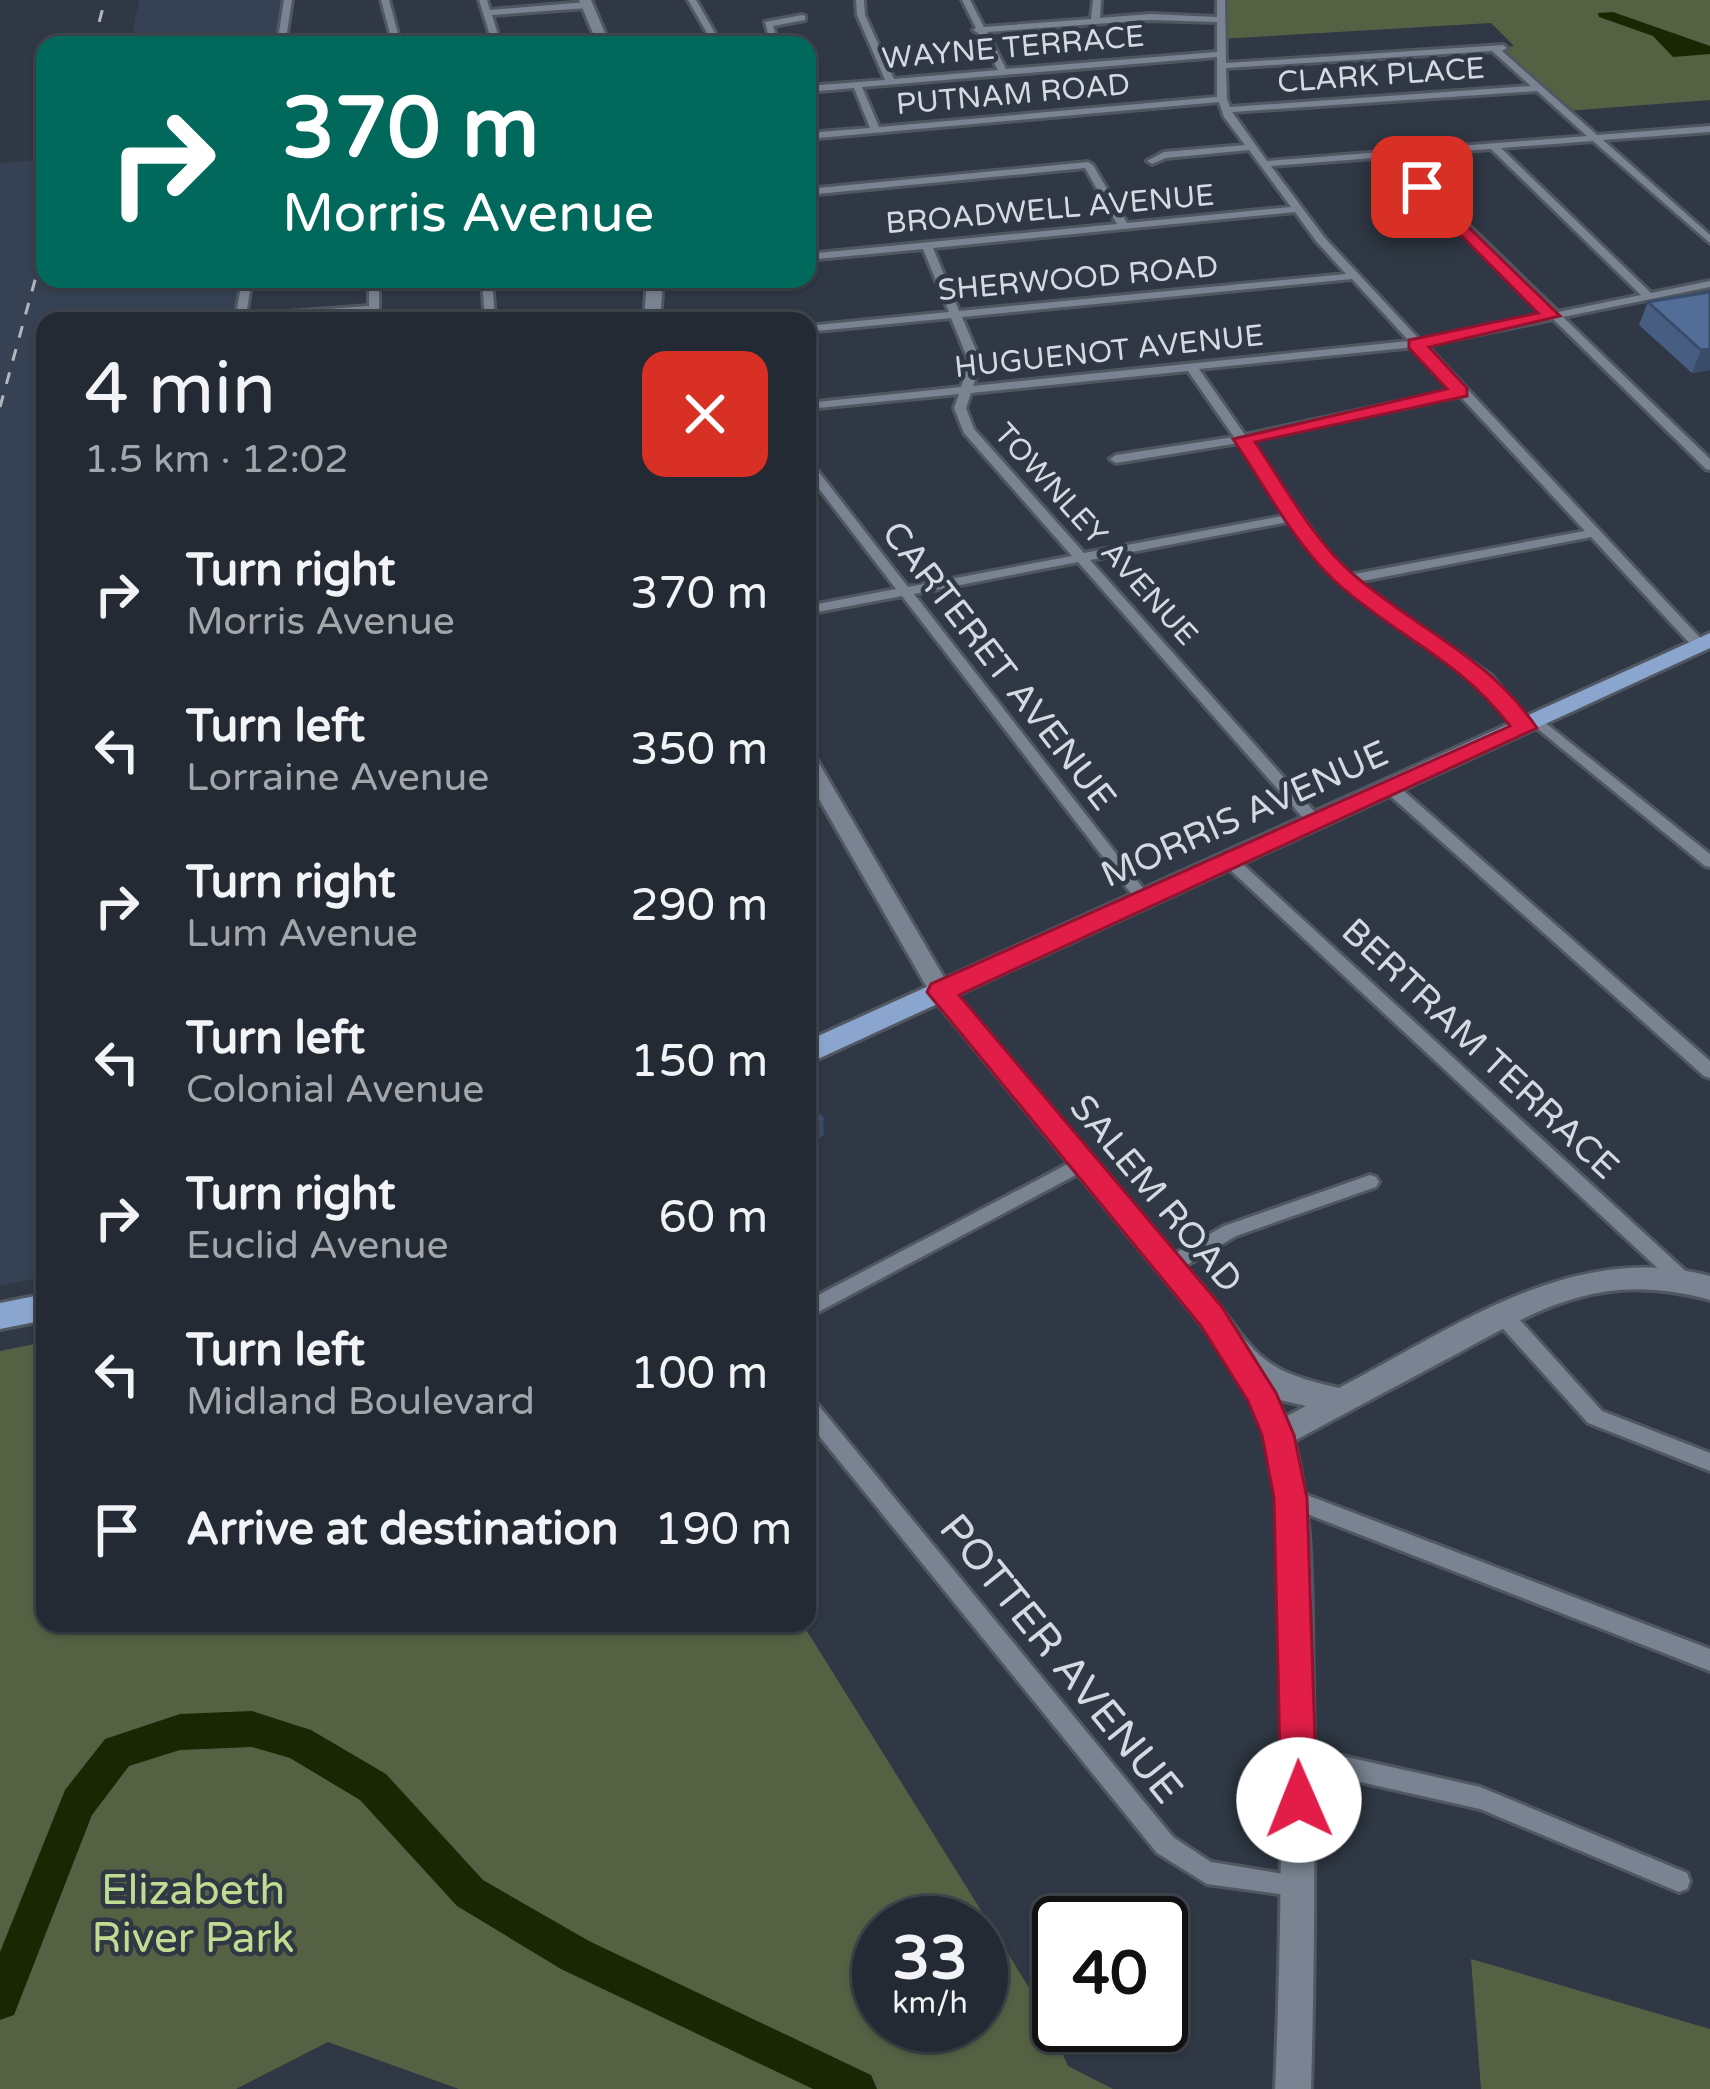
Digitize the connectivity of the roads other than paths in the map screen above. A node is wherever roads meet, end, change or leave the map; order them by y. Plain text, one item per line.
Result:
1 (287, 0) edge
2 (385, 0) edge
3 (483, 0) edge
4 (692, 0) edge
5 (860, 0) edge
6 (966, 0) edge
7 (1097, 0) edge
8 (1221, 0) edge
9 (586, 2) edge
10 (487, 13) junction
11 (802, 19) dead end
12 (1221, 20) junction
13 (1095, 21) junction
14 (977, 31) junction
15 (282, 36) edge
16 (395, 36) edge
17 (494, 36) edge
18 (600, 36) edge
19 (713, 36) edge
20 (773, 36) edge
21 (1222, 60) junction
22 (1003, 72) junction
23 (891, 82) junction
24 (857, 85) junction
25 (816, 88) edge
26 (1538, 88) junction
27 (1224, 105) junction
28 (876, 130) junction
29 (1707, 132) edge
30 (816, 135) edge
31 (1595, 138) junction
32 (1493, 146) junction
33 (1252, 147) junction
34 (1390, 154) junction
35 (1152, 160) dead end
36 (1264, 164) junction
37 (816, 191) edge
38 (1298, 209) junction
39 (1124, 226) junction
40 (1710, 240) edge
41 (926, 244) junction
42 (816, 256) edge
43 (1354, 276) junction
44 (1710, 284) edge
45 (1648, 296) junction
46 (957, 314) junction
47 (1551, 316) junction
48 (816, 328) edge
49 (1416, 344) junction
50 (1191, 366) junction
51 (968, 389) junction
52 (1460, 392) junction
53 (816, 405) edge
54 (1243, 439) junction
55 (1115, 459) dead end
56 (1710, 466) edge
57 (816, 477) edge
58 (1296, 517) junction
59 (1593, 533) junction
60 (1080, 556) junction
61 (1346, 580) junction
62 (904, 590) junction
63 (816, 608) edge
64 (1705, 642) edge
65 (1532, 725) junction
66 (816, 776) edge
67 (1392, 789) junction
68 (1316, 824) junction
69 (1231, 862) junction
70 (1710, 862) edge
71 (1145, 901) junction
72 (941, 992) junction
73 (816, 1049) edge
74 (1710, 1071) edge
75 (1081, 1164) junction
76 (1370, 1182) dead end
77 (1168, 1266) junction
78 (1698, 1286) edge
79 (816, 1305) edge
80 (36, 1309) edge
81 (0, 1316) edge
82 (1503, 1316) junction
83 (1237, 1352) junction
84 (1340, 1402) junction
85 (816, 1417) edge
86 (1278, 1435) junction
87 (1710, 1462) edge
88 (1291, 1498) junction
89 (1710, 1660) edge
90 (1298, 1757) junction
91 (1679, 1881) dead end
92 (1301, 1886) junction
93 (1293, 2089) edge

1 - 15 street
2 - 16 street
3 - 10 street
4 - 19 street
5 - 23 street
6 - 14 street
7 - 13 street
8 - 12 street
9 - 10 street
9 - 18 street
10 - 17 street
11 - 20 street
12 - 13 street
12 - 21 street
13 - 14 street
14 - 22 street
21 - 22 street, WAYNE TERRACE
21 - 26 street, WAYNE TERRACE
21 - 27 street
22 - 23 street, WAYNE TERRACE
23 - 24 street, WAYNE TERRACE
24 - 25 street, WAYNE TERRACE
24 - 28 street
26 - 27 street, CLARK PLACE
26 - 31 street
27 - 28 street, PUTNAM ROAD
27 - 33 street
28 - 30 street, PUTNAM ROAD
29 - 31 street
31 - 32 street
31 - 40 street
32 - 34 street
32 - 45 street
33 - 35 street
33 - 36 street
34 - 36 street
34 - 47 street
36 - 38 street
37 - 39 street
38 - 39 street, BROADWELL AVENUE
38 - 43 street
39 - 41 street, BROADWELL AVENUE
41 - 42 street, BROADWELL AVENUE
41 - 46 street, TOWNLEY AVENUE
43 - 46 street, SHERWOOD ROAD
43 - 49 street
44 - 45 street, HUGUENOT AVENUE
45 - 47 street, HUGUENOT AVENUE
46 - 48 street, SHERWOOD ROAD
46 - 51 street, TOWNLEY AVENUE
47 - 49 street, HUGUENOT AVENUE
47 - 56 street
49 - 50 street, HUGUENOT AVENUE
49 - 52 street
50 - 51 street, HUGUENOT AVENUE
50 - 54 street
51 - 53 street, HUGUENOT AVENUE
51 - 60 street, TOWNLEY AVENUE
52 - 54 street
52 - 59 street
54 - 55 street
54 - 58 street
57 - 62 street, CARTERET AVENUE
58 - 60 street
58 - 61 street
59 - 61 street
59 - 64 street
60 - 62 street
60 - 68 street, TOWNLEY AVENUE
61 - 65 street
62 - 63 street
62 - 71 street, CARTERET AVENUE
64 - 65 main road, MORRIS AVENUE
65 - 67 main road, MORRIS AVENUE
65 - 70 street
66 - 72 street, SALEM ROAD
67 - 68 main road, MORRIS AVENUE
67 - 74 street
68 - 69 main road, MORRIS AVENUE
69 - 71 main road, MORRIS AVENUE
69 - 78 street, BERTRAM TERRACE
71 - 72 main road, MORRIS AVENUE
72 - 73 main road, MORRIS AVENUE
72 - 75 street, SALEM ROAD
75 - 77 street, SALEM ROAD
75 - 79 street
76 - 77 street
77 - 83 street, SALEM ROAD
78 - 82 street
80 - 81 main road
82 - 84 street
82 - 87 street
83 - 84 street
83 - 86 street, SALEM ROAD
84 - 86 street
85 - 92 street, POTTER AVENUE
86 - 88 street, SALEM ROAD
88 - 89 street
88 - 90 street, SALEM ROAD
90 - 91 street
90 - 92 street, SALEM ROAD
92 - 93 street, SALEM ROAD

